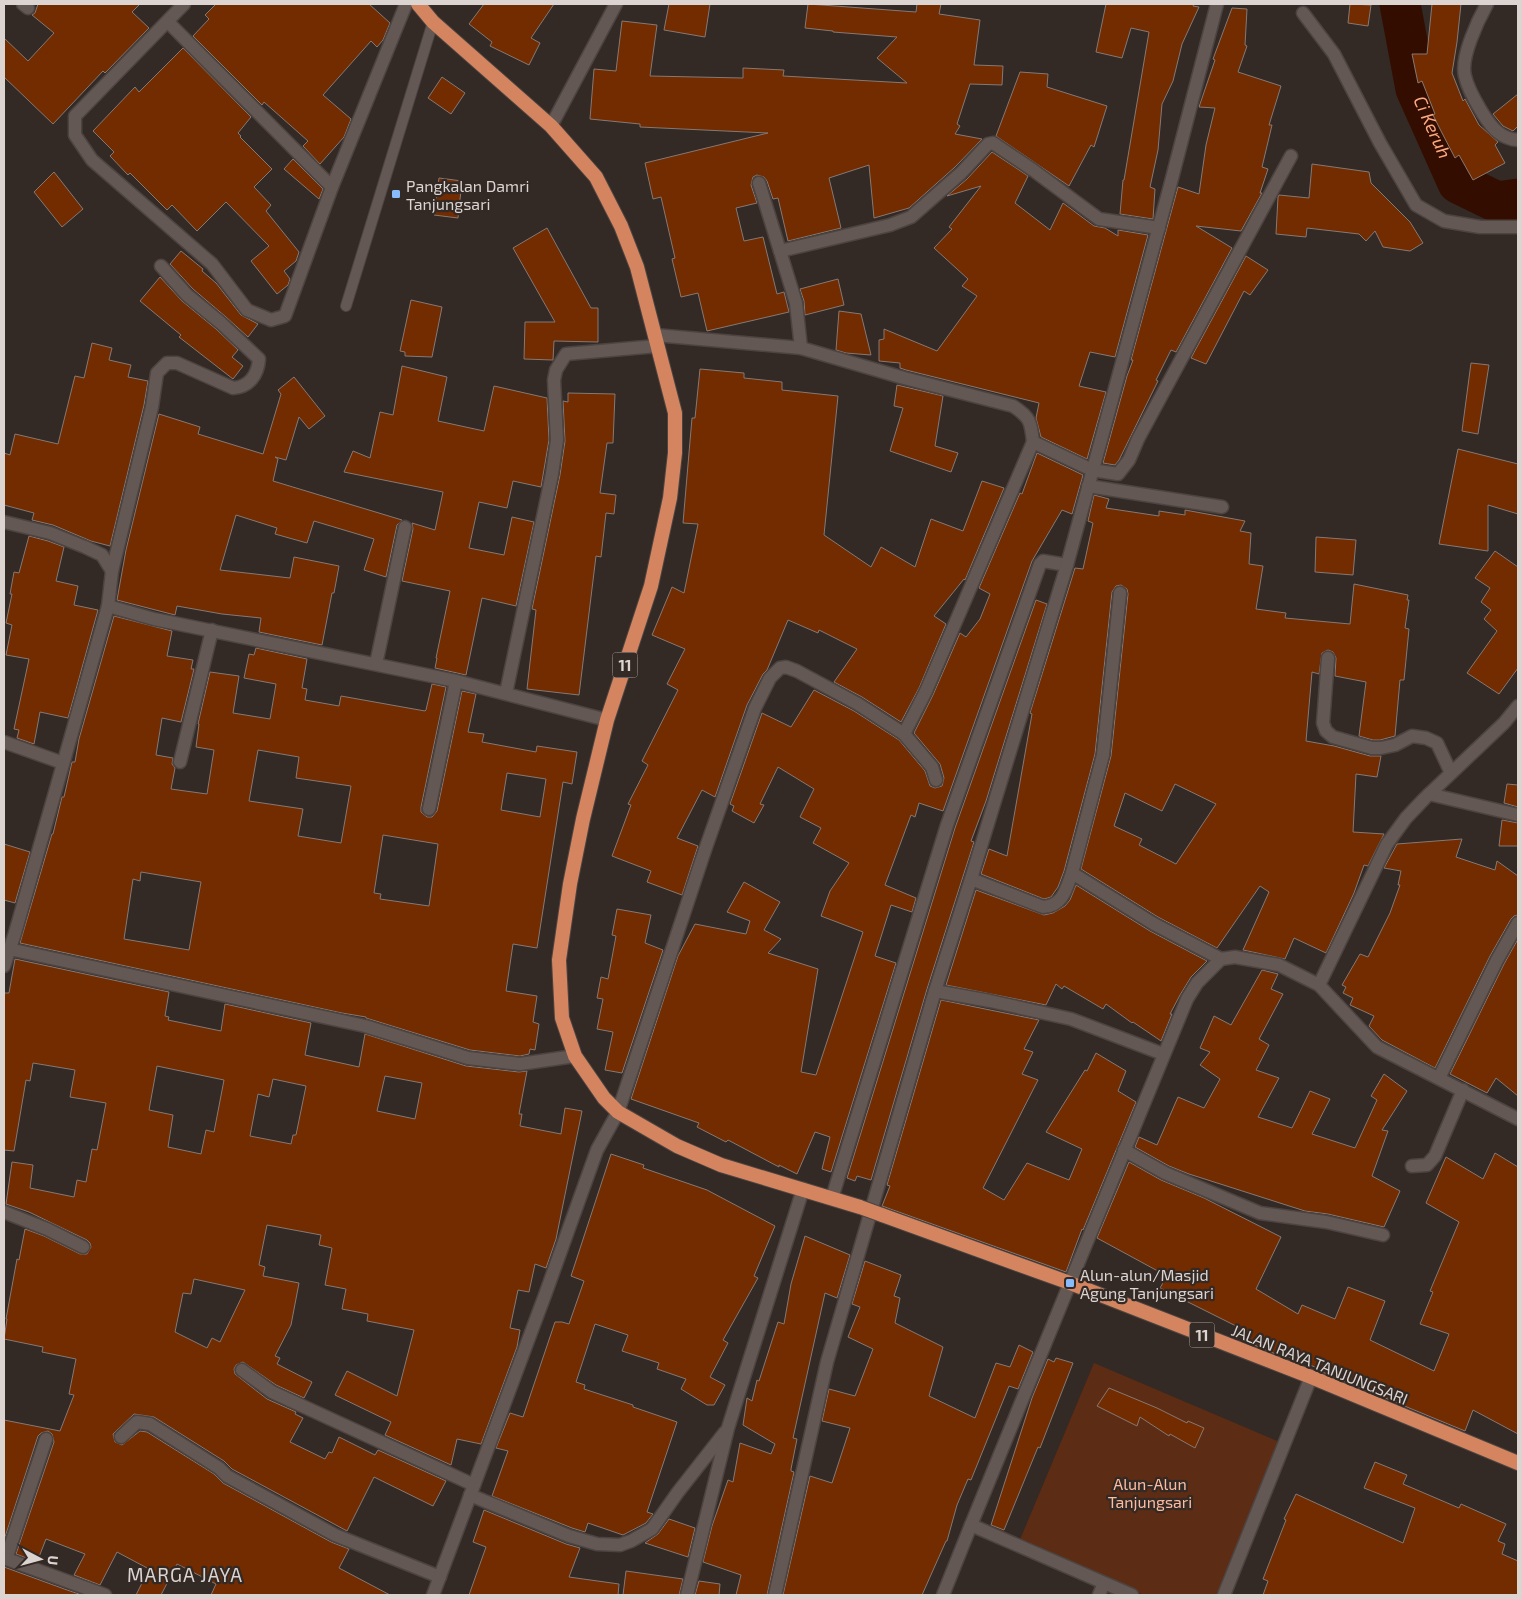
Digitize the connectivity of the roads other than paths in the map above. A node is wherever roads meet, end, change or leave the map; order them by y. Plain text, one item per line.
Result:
1 (184, 4) edge
2 (406, 4) edge
3 (418, 4) edge
4 (616, 4) edge
5 (1217, 4) edge
6 (1487, 4) edge
7 (1303, 13) dead end
8 (168, 22) junction
9 (433, 22) junction
10 (551, 126) junction
11 (1518, 140) edge
12 (1291, 156) dead end
13 (759, 183) dead end
14 (332, 187) junction
15 (1518, 227) edge
16 (1159, 228) junction
17 (780, 251) junction
18 (161, 266) dead end
19 (346, 306) dead end
20 (656, 340) junction
21 (801, 348) junction
22 (1033, 442) junction
23 (1092, 470) junction
24 (1088, 486) junction
25 (1222, 507) dead end
26 (4, 522) edge
27 (404, 527) dead end
28 (1067, 565) junction
29 (112, 571) junction
30 (1120, 593) dead end
31 (108, 606) junction
32 (212, 630) junction
33 (1328, 658) dead end
34 (376, 664) junction
35 (456, 681) junction
36 (506, 694) junction
37 (1518, 706) edge
38 (607, 720) junction
39 (904, 734) junction
40 (4, 742) edge
41 (180, 762) dead end
42 (64, 763) junction
43 (1451, 773) junction
44 (936, 780) dead end
45 (1429, 794) junction
46 (429, 810) dead end
47 (1518, 815) edge
48 (1072, 872) junction
49 (971, 879) junction
50 (9, 930) edge
51 (1516, 931) edge
52 (10, 949) junction
53 (1221, 959) junction
54 (4, 966) edge
55 (1319, 985) junction
56 (935, 991) junction
57 (1164, 1054) junction
58 (575, 1056) junction
59 (1439, 1078) junction
60 (1463, 1090) junction
61 (618, 1112) junction
62 (1518, 1119) edge
63 (1124, 1150) junction
64 (1412, 1166) dead end
65 (803, 1189) junction
66 (832, 1198) junction
67 (4, 1212) edge
68 (1383, 1235) dead end
69 (83, 1247) dead end
70 (1070, 1283) junction
71 (242, 1370) dead end
72 (1311, 1377) junction
73 (728, 1428) junction
74 (121, 1437) dead end
75 (46, 1439) dead end
76 (1518, 1463) edge
77 (472, 1490) junction
78 (971, 1526) junction
79 (5, 1559) edge
80 (440, 1577) junction
81 (1104, 1583) junction
82 (105, 1595) edge
83 (433, 1595) edge
84 (687, 1595) edge
85 (775, 1595) edge
86 (943, 1595) edge
87 (1099, 1595) edge
88 (1132, 1595) edge
89 (1224, 1595) edge

1 - 8 street
2 - 14 street
3 - 9 highway, 11
4 - 10 street
5 - 16 street
6 - 11 street
7 - 15 street
8 - 14 street
8 - 14 street
9 - 10 highway, 11
9 - 19 lane
10 - 20 highway, 11
12 - 23 street
13 - 17 street
16 - 17 street
16 - 23 street
17 - 21 street
18 - 29 street
20 - 21 street
20 - 36 street
20 - 38 highway, 11
21 - 22 street
22 - 23 street
22 - 39 street
23 - 24 street
24 - 25 street
24 - 28 street
26 - 29 street
27 - 34 street
28 - 49 street
28 - 66 street
29 - 31 street
30 - 48 street
31 - 32 street
31 - 42 street
32 - 34 street
32 - 41 street
33 - 43 street
34 - 35 street
35 - 36 street
35 - 46 street
36 - 38 street
37 - 43 street
38 - 58 highway, 11
39 - 44 street
39 - 61 street
40 - 42 street
42 - 50 street
43 - 45 street
45 - 47 street
45 - 55 street
48 - 49 street
48 - 53 street
49 - 56 street
50 - 52 street
51 - 59 street
52 - 54 street
52 - 58 street
53 - 55 street
53 - 57 street
55 - 59 street
56 - 57 street
56 - 85 street
57 - 63 street
58 - 61 highway, 11
59 - 60 street
60 - 62 street
60 - 64 street
61 - 65 highway, 11
61 - 77 street
63 - 68 street
63 - 70 street
65 - 66 highway, 11
65 - 73 street
66 - 70 highway, JALAN RAYA TANJUNGSARI / 11, bridge
67 - 69 street
70 - 72 highway, JALAN RAYA TANJUNGSARI / 11
70 - 78 street
71 - 77 street
72 - 76 highway, JALAN RAYA TANJUNGSARI / 11
72 - 89 street
73 - 77 street
73 - 84 street
74 - 80 street
75 - 79 street
77 - 80 street
78 - 81 street
78 - 86 street
79 - 82 street
80 - 83 street
81 - 87 street
81 - 88 street

